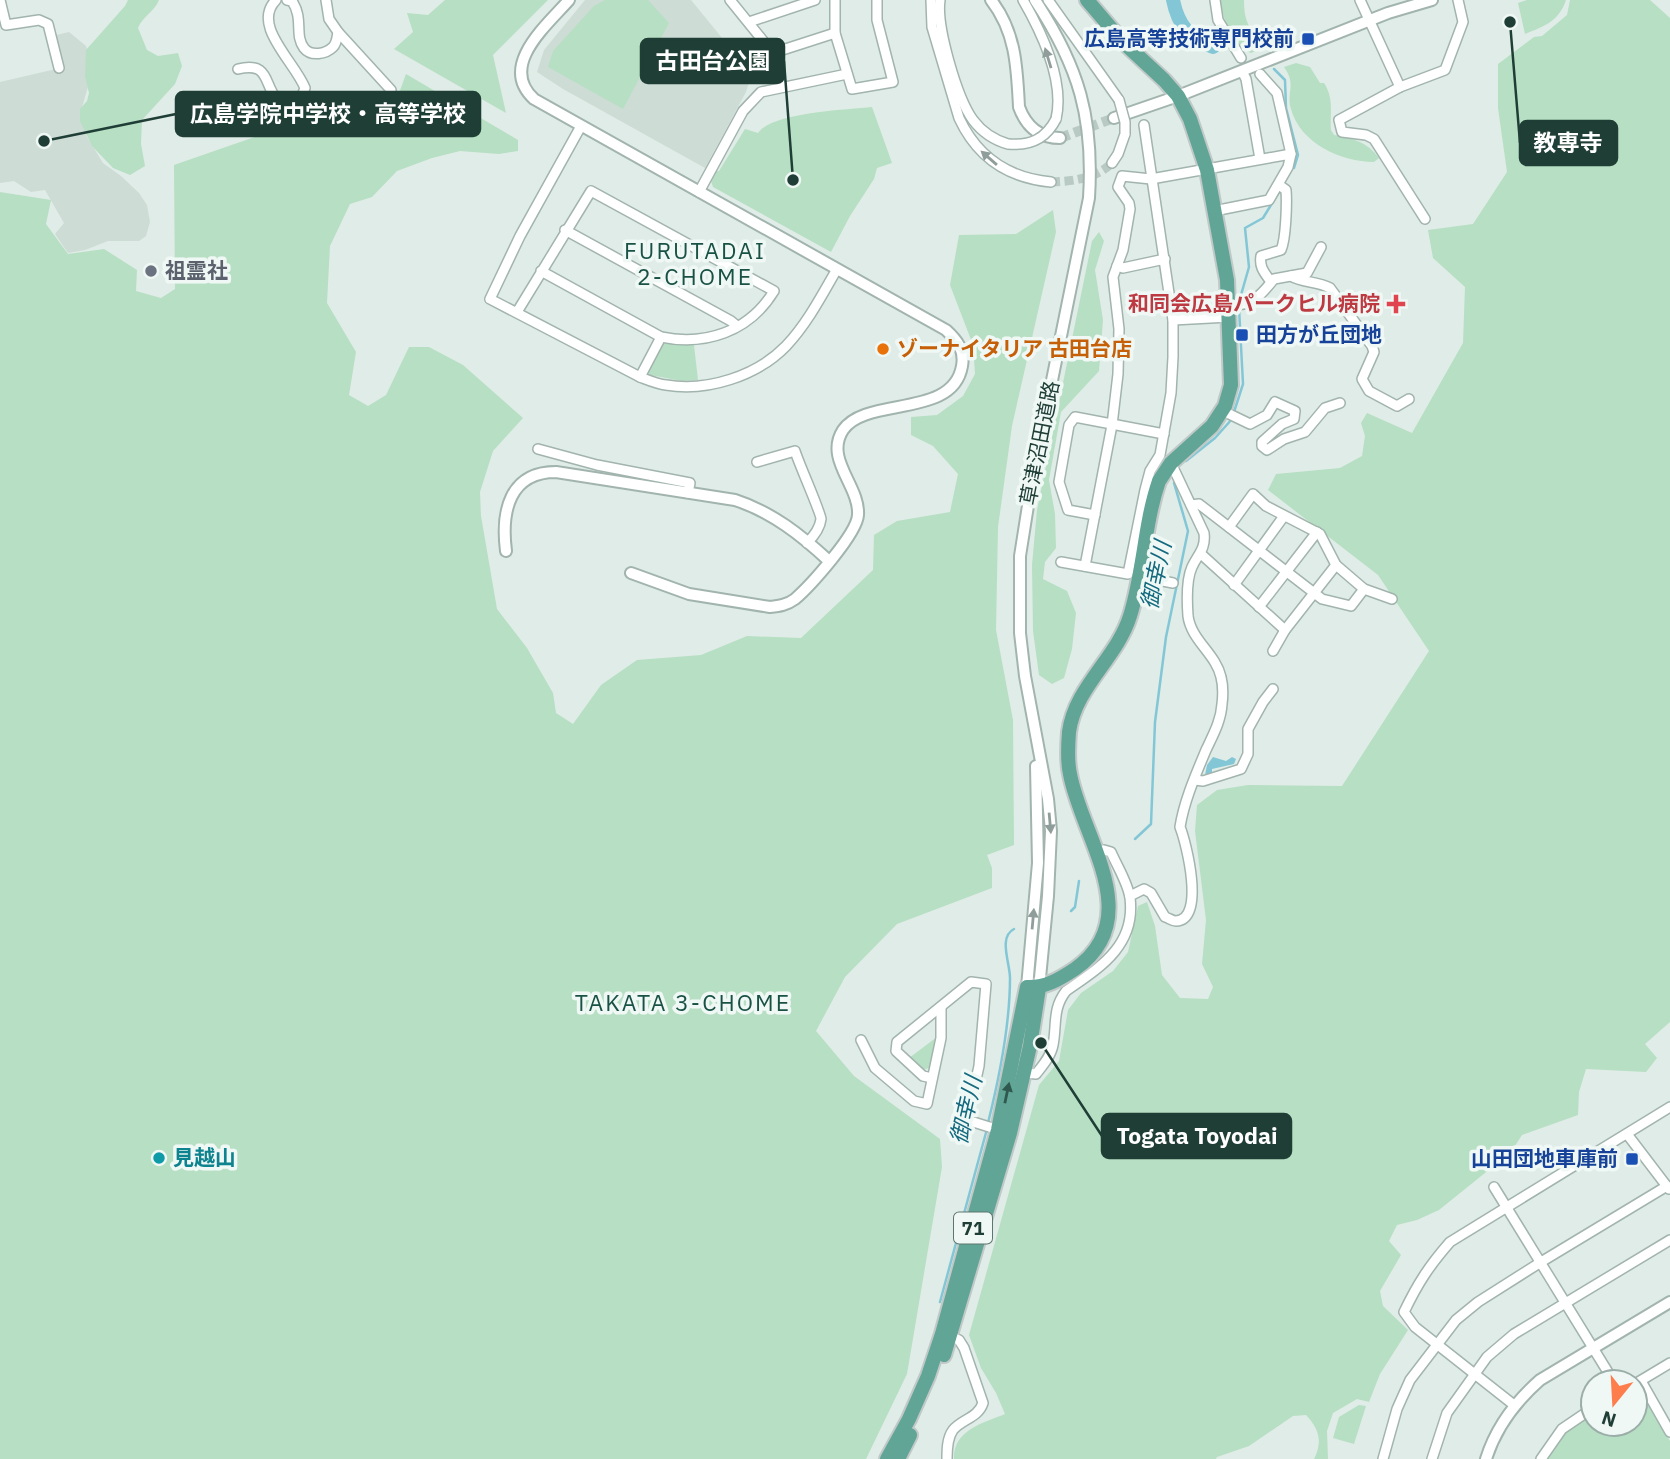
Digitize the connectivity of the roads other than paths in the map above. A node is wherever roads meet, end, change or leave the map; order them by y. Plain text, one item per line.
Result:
1 (0, 0) edge
2 (276, 0) edge
3 (287, 0) edge
4 (326, 0) edge
5 (569, 0) edge
6 (730, 0) edge
7 (815, 0) edge
8 (835, 0) edge
9 (877, 0) edge
10 (931, 0) edge
11 (940, 0) edge
12 (991, 0) edge
13 (1024, 0) edge
14 (1035, 0) edge
15 (1048, 0) edge
16 (1087, 0) edge
17 (1215, 0) edge
18 (1360, 0) edge
19 (1432, 0) edge
20 (1458, 0) edge
21 (1369, 21) junction
22 (749, 22) junction
23 (338, 32) junction
24 (835, 33) junction
25 (773, 53) junction
26 (1241, 58) dead end
27 (59, 68) dead end
28 (238, 69) dead end
29 (1242, 71) junction
30 (847, 74) junction
31 (1260, 74) dead end
32 (781, 87) junction
33 (1400, 87) junction
34 (391, 90) dead end
35 (1178, 96) junction
36 (1114, 118) tunnel mouth
37 (1144, 125) dead end
38 (581, 127) junction
39 (1060, 138) tunnel mouth
40 (1291, 155) junction
41 (1261, 159) junction
42 (1112, 163) tunnel mouth
43 (1207, 170) junction
44 (1151, 179) junction
45 (1051, 182) tunnel mouth
46 (1279, 185) junction
47 (699, 191) junction
48 (1214, 211) junction
49 (1425, 219) dead end
50 (565, 230) junction
51 (1321, 247) dead end
52 (1164, 259) junction
53 (1117, 267) junction
54 (837, 269) junction
55 (541, 271) junction
56 (1290, 276) junction
57 (1270, 282) junction
58 (1229, 311) junction
59 (517, 312) junction
60 (1173, 320) junction
61 (737, 326) junction
62 (661, 337) junction
63 (639, 377) junction
64 (1409, 399) dead end
65 (1340, 403) dead end
66 (1223, 411) junction
67 (1112, 425) junction
68 (1164, 434) junction
69 (538, 449) dead end
70 (757, 462) dead end
71 (1171, 463) junction
72 (688, 493) junction
73 (1191, 505) junction
74 (1095, 514) junction
75 (1284, 516) junction
76 (1229, 527) junction
77 (1317, 532) junction
78 (807, 543) junction
79 (1259, 549) junction
80 (506, 551) dead end
81 (1201, 554) junction
82 (829, 561) junction
83 (1061, 562) dead end
84 (1336, 565) junction
85 (1085, 566) junction
86 (1286, 570) junction
87 (631, 573) dead end
88 (1148, 578) dead end
89 (1173, 583) dead end
90 (1234, 585) junction
91 (1364, 589) junction
92 (1315, 594) junction
93 (1392, 599) dead end
94 (1259, 607) junction
95 (1286, 630) junction
96 (1273, 651) dead end
97 (1273, 689) dead end
98 (1195, 780) junction
99 (1098, 851) junction
100 (1130, 896) junction
101 (1033, 987) junction
102 (940, 1007) junction
103 (861, 1040) dead end
104 (1024, 1073) junction
105 (932, 1078) junction
106 (1670, 1107) edge
107 (1004, 1132) junction
108 (1627, 1134) junction
109 (1494, 1187) dead end
110 (1668, 1188) edge
111 (1506, 1206) junction
112 (1670, 1240) edge
113 (1541, 1262) junction
114 (1670, 1302) edge
115 (1566, 1303) junction
116 (947, 1335) junction
117 (1436, 1345) junction
118 (1592, 1349) junction
119 (1670, 1363) edge
120 (1605, 1368) edge
121 (1474, 1374) junction
122 (1649, 1376) edge
123 (1649, 1397) edge
124 (1514, 1405) junction
125 (1579, 1417) edge
126 (1667, 1419) edge
127 (1670, 1432) edge
128 (887, 1459) edge
129 (898, 1459) edge
130 (947, 1459) edge
131 (1383, 1459) edge
132 (1432, 1459) edge
133 (1486, 1459) edge
134 (1541, 1459) edge

1 - 27 street
2 - 28 street
3 - 23 street
4 - 23 street
5 - 38 street
6 - 22 street
7 - 22 street
8 - 24 street
9 - 30 street
45 -> 10 street
11 -> 13 street, bridge
12 - 39 street
14 - 101 street, 草津沼田道路
15 - 42 street, bridge
16 - 35 main road
17 - 26 street
18 - 21 street
19 - 21 street
20 - 33 street
21 - 29 street
21 - 33 street
22 - 25 street
23 - 34 street
24 - 25 street
24 - 30 street
25 - 32 street
29 - 35 street
29 - 41 street
30 - 32 street
31 - 40 street
32 - 47 street
33 - 49 street
35 - 36 street
35 - 43 main road
37 - 44 street
38 - 47 street
38 - 59 street
40 - 41 street
40 - 46 street
41 - 43 street
43 - 44 street
43 - 48 main road
44 - 52 street
44 - 53 street
46 - 48 street
46 - 57 street
47 - 54 street
48 - 58 main road
50 - 55 street
50 - 61 street
50 - 61 street
51 - 56 street
52 - 53 street
52 - 60 street
53 - 67 street
54 - 63 street
54 - 82 street
55 - 59 street
55 - 62 street
56 - 57 street
56 - 64 street
57 - 58 street
58 - 60 street
58 - 66 main road
59 - 63 street
60 - 68 street
61 - 62 street
62 - 63 street
65 - 66 street
66 - 71 main road
67 - 68 street
67 - 74 street
67 - 74 street
68 - 85 street
69 - 72 street
70 - 78 street
71 - 73 street
71 - 99 main road
72 - 78 street
72 - 80 street
73 - 76 street
73 - 81 street
74 - 85 street
75 - 76 street
75 - 77 street
75 - 79 street
76 - 79 street
77 - 84 street
77 - 86 street
78 - 82 street
79 - 86 street
79 - 90 street
81 - 90 street
81 - 98 street
82 - 87 street
83 - 85 street
84 - 91 street
84 - 92 street
86 - 92 street
86 - 94 street
88 - 89 street
90 - 94 street
91 - 92 street
91 - 93 street
92 - 95 street
94 - 95 street
95 - 96 street
97 - 98 street
98 - 100 street
99 - 100 street
99 - 101 main road
100 - 104 street
101 - 104 main road, 71
107 -> 101 main road, 71
102 - 105 street
102 - 105 street
102 - 107 street
103 - 105 street
104 - 107 main road, 71
106 - 108 street
107 - 116 main road, 71
108 - 110 street
108 - 111 street
109 - 111 street
110 - 113 street
111 - 113 street
111 - 117 street
112 - 115 street
113 - 115 street
113 - 117 street
114 - 118 street
115 - 118 street
115 - 121 street
116 - 128 main road, 71
116 - 129 main road, 71
116 - 130 street
117 - 121 street
117 - 131 street
118 - 120 street
118 - 124 street
119 - 122 street
121 - 124 street
121 - 132 street
123 - 126 street
124 - 133 street
125 - 134 street
126 - 127 street

